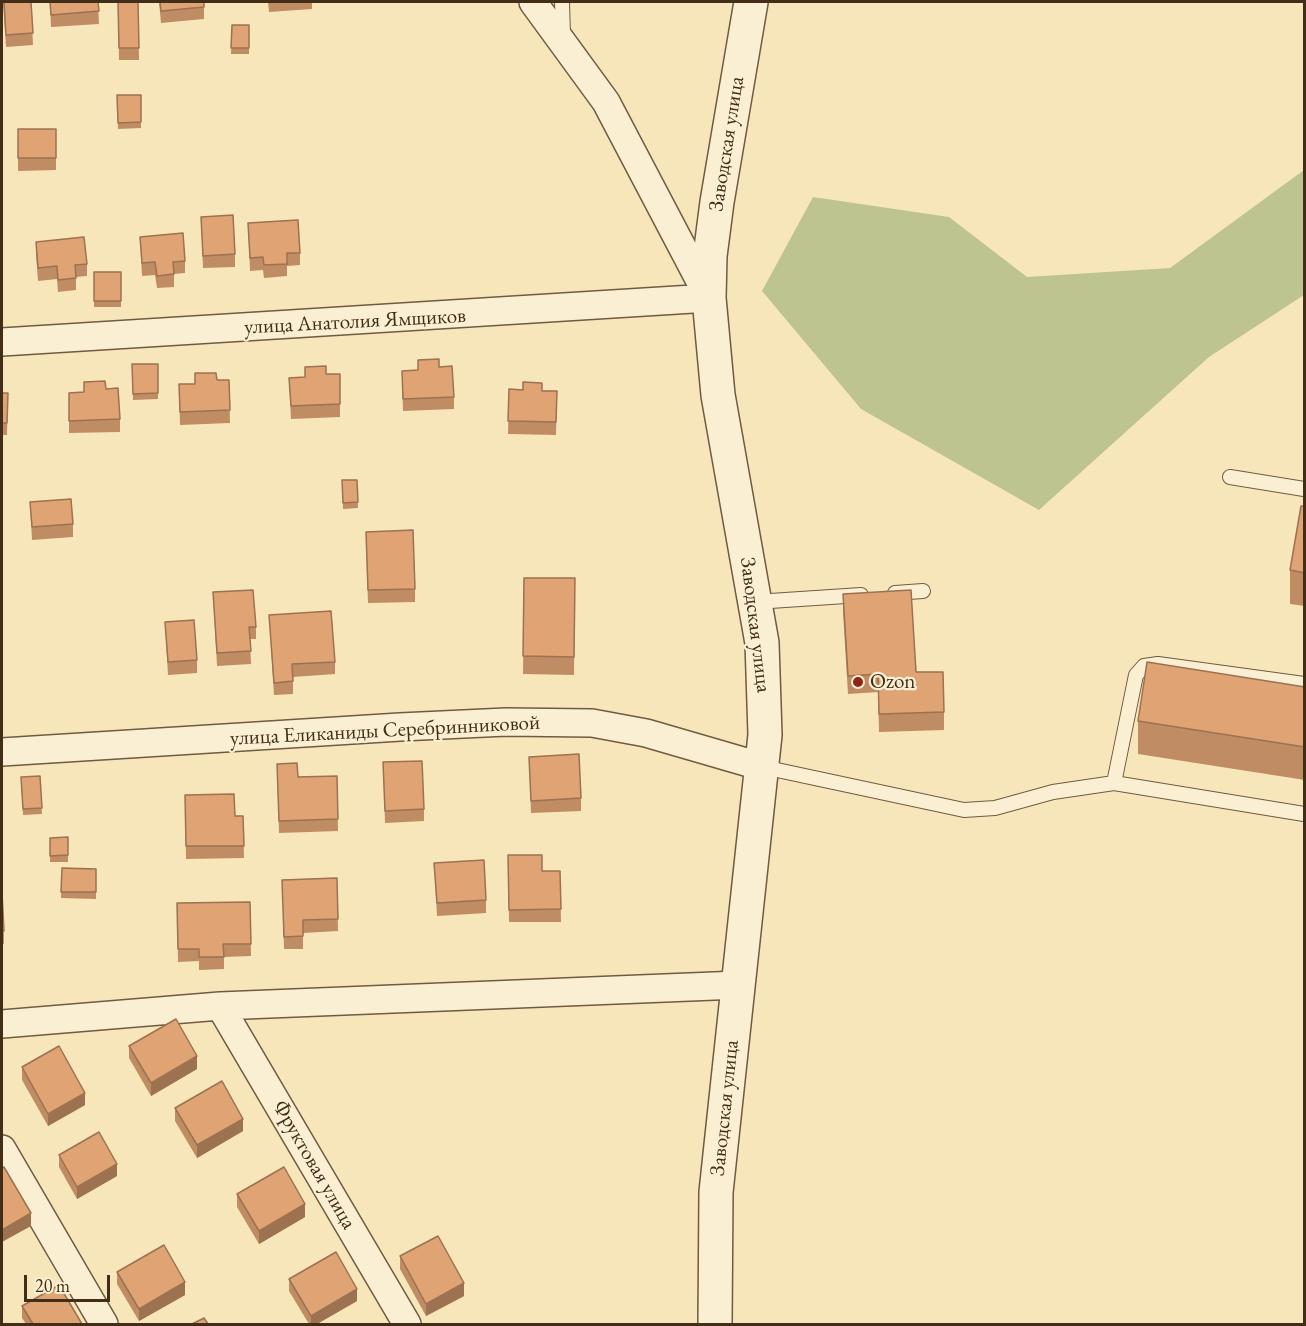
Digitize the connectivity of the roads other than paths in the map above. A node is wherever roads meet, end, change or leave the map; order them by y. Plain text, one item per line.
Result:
1 (533, 2) edge
2 (562, 2) edge
3 (751, 2) edge
4 (563, 40) junction
5 (709, 298) junction
6 (2, 342) edge
7 (1230, 477) dead end
8 (1305, 489) edge
9 (923, 591) dead end
10 (755, 602) junction
11 (1305, 684) edge
12 (2, 752) edge
13 (763, 767) junction
14 (1114, 783) junction
15 (1305, 814) edge
16 (739, 985) junction
17 (220, 1006) junction
18 (2, 1024) edge
19 (2, 1149) edge
20 (104, 1324) edge
21 (407, 1324) edge
22 (715, 1324) edge

1 - 4 street
2 - 4 lane
3 - 5 street, Заводская улица
4 - 5 street
5 - 6 street, улица Анатолия Ямщиков
5 - 10 street, Заводская улица
7 - 8 lane
9 - 10 lane
10 - 13 street, Заводская улица
11 - 14 lane
12 - 13 street, улица Еликаниды Серебринниковой
13 - 14 lane
13 - 16 street, Заводская улица
14 - 15 lane
16 - 17 street
16 - 22 street, Заводская улица
17 - 18 street
17 - 21 street, Фруктовая улица
19 - 20 street

